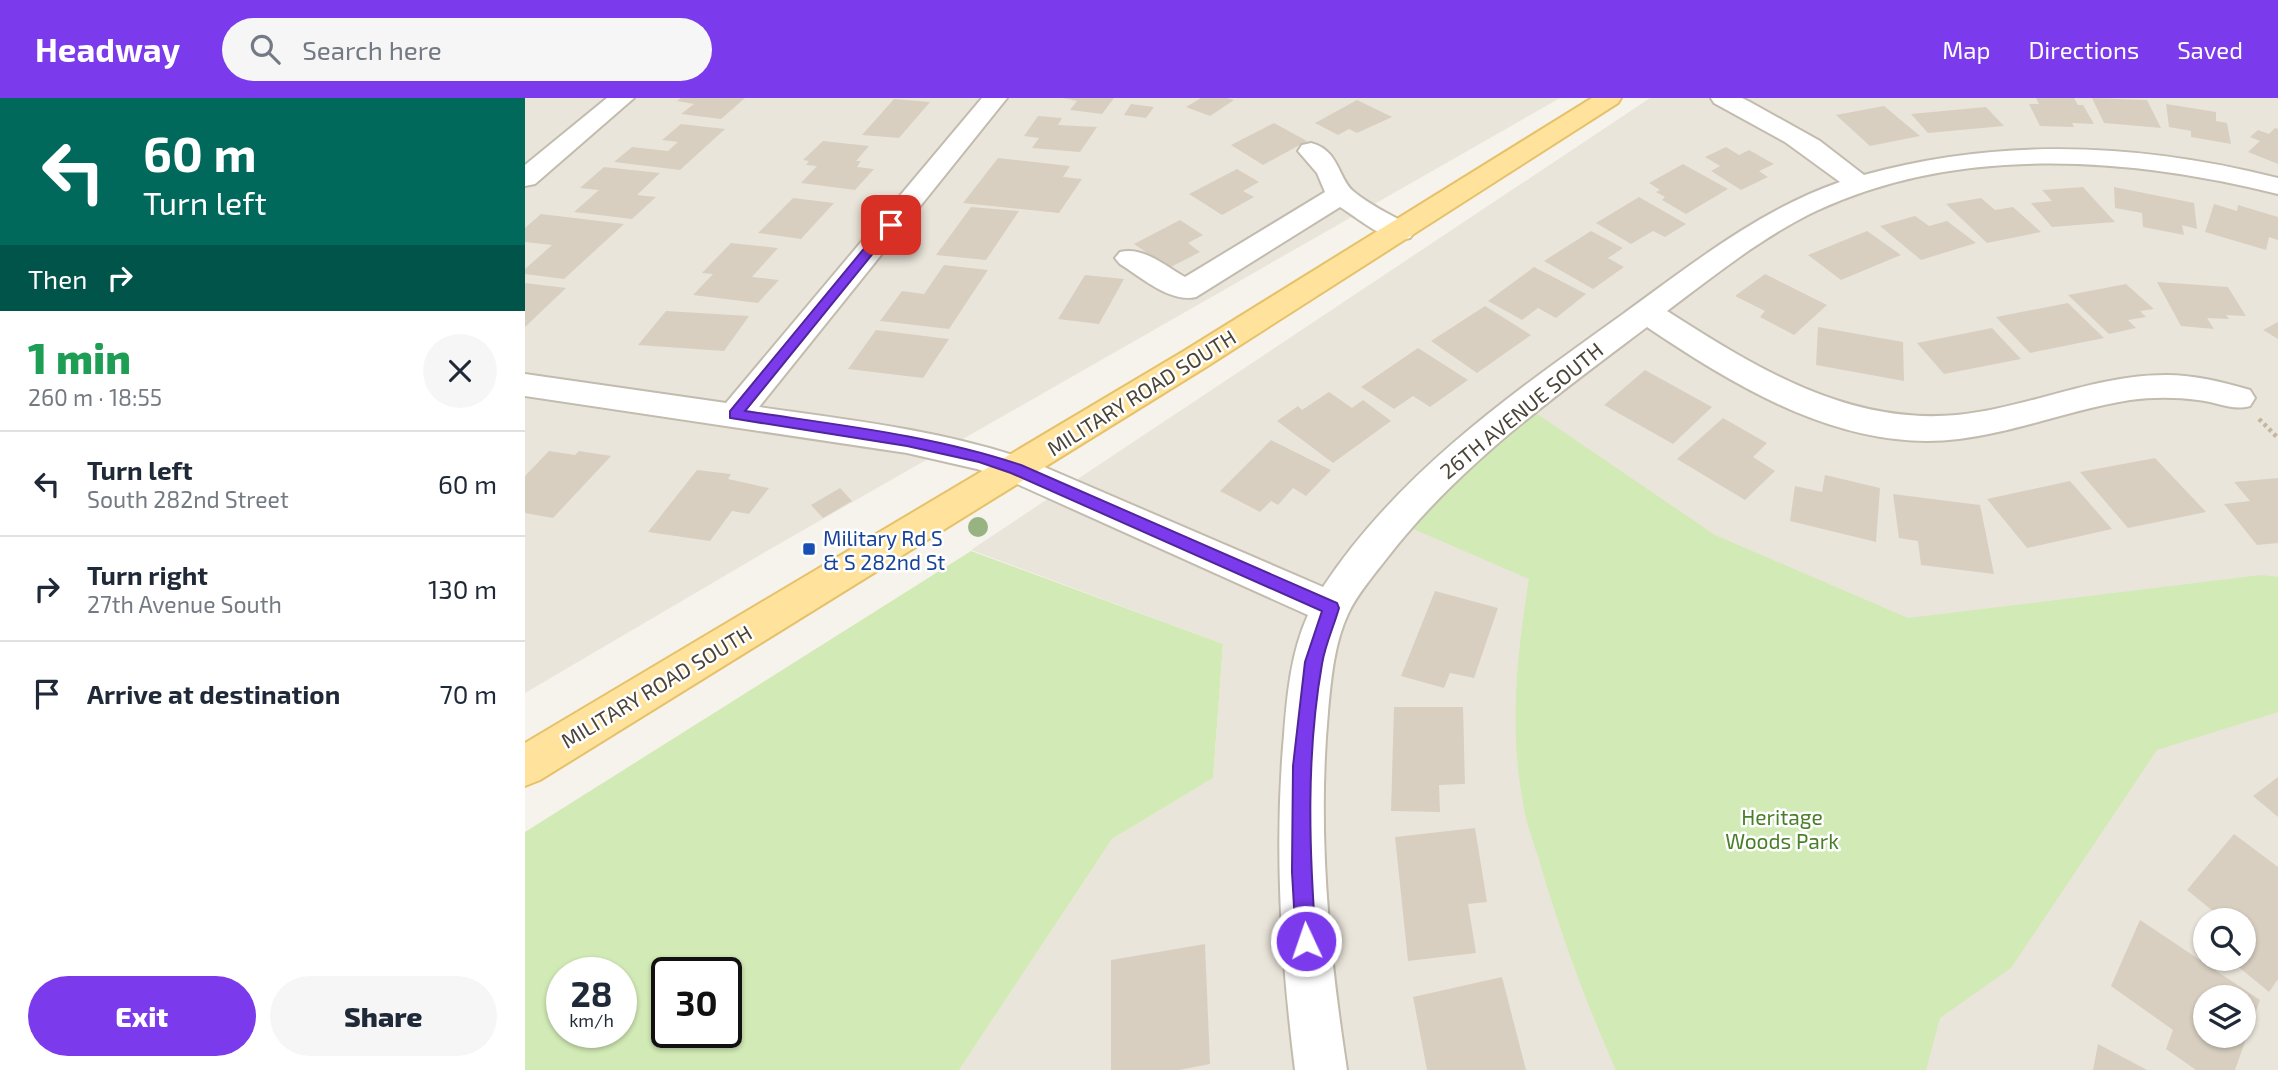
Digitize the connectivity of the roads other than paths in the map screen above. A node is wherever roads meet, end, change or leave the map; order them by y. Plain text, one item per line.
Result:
1 (621, 98) edge
2 (995, 98) edge
3 (1609, 98) edge
4 (1723, 98) edge
5 (1311, 151) dead end
6 (525, 178) edge
7 (1858, 184) junction
8 (2278, 186) edge
9 (1340, 195) junction
10 (1400, 232) junction
11 (1131, 258) dead end
12 (1646, 312) junction
13 (525, 385) edge
14 (2238, 398) dead end
15 (734, 414) junction
16 (1016, 469) junction
17 (1331, 608) junction
18 (525, 766) edge
19 (1321, 1070) edge

1 - 6 street
2 - 15 street
3 - 10 main road, MILITARY ROAD SOUTH
4 - 7 street
5 - 9 street
7 - 8 street, 26TH AVENUE SOUTH
7 - 12 street, 26TH AVENUE SOUTH
9 - 10 street
9 - 11 street
10 - 16 main road, MILITARY ROAD SOUTH
12 - 14 street
12 - 17 street, 26TH AVENUE SOUTH
13 - 15 street
15 - 16 street
16 - 17 street
16 - 18 main road, MILITARY ROAD SOUTH
17 - 19 street, 26TH AVENUE SOUTH

